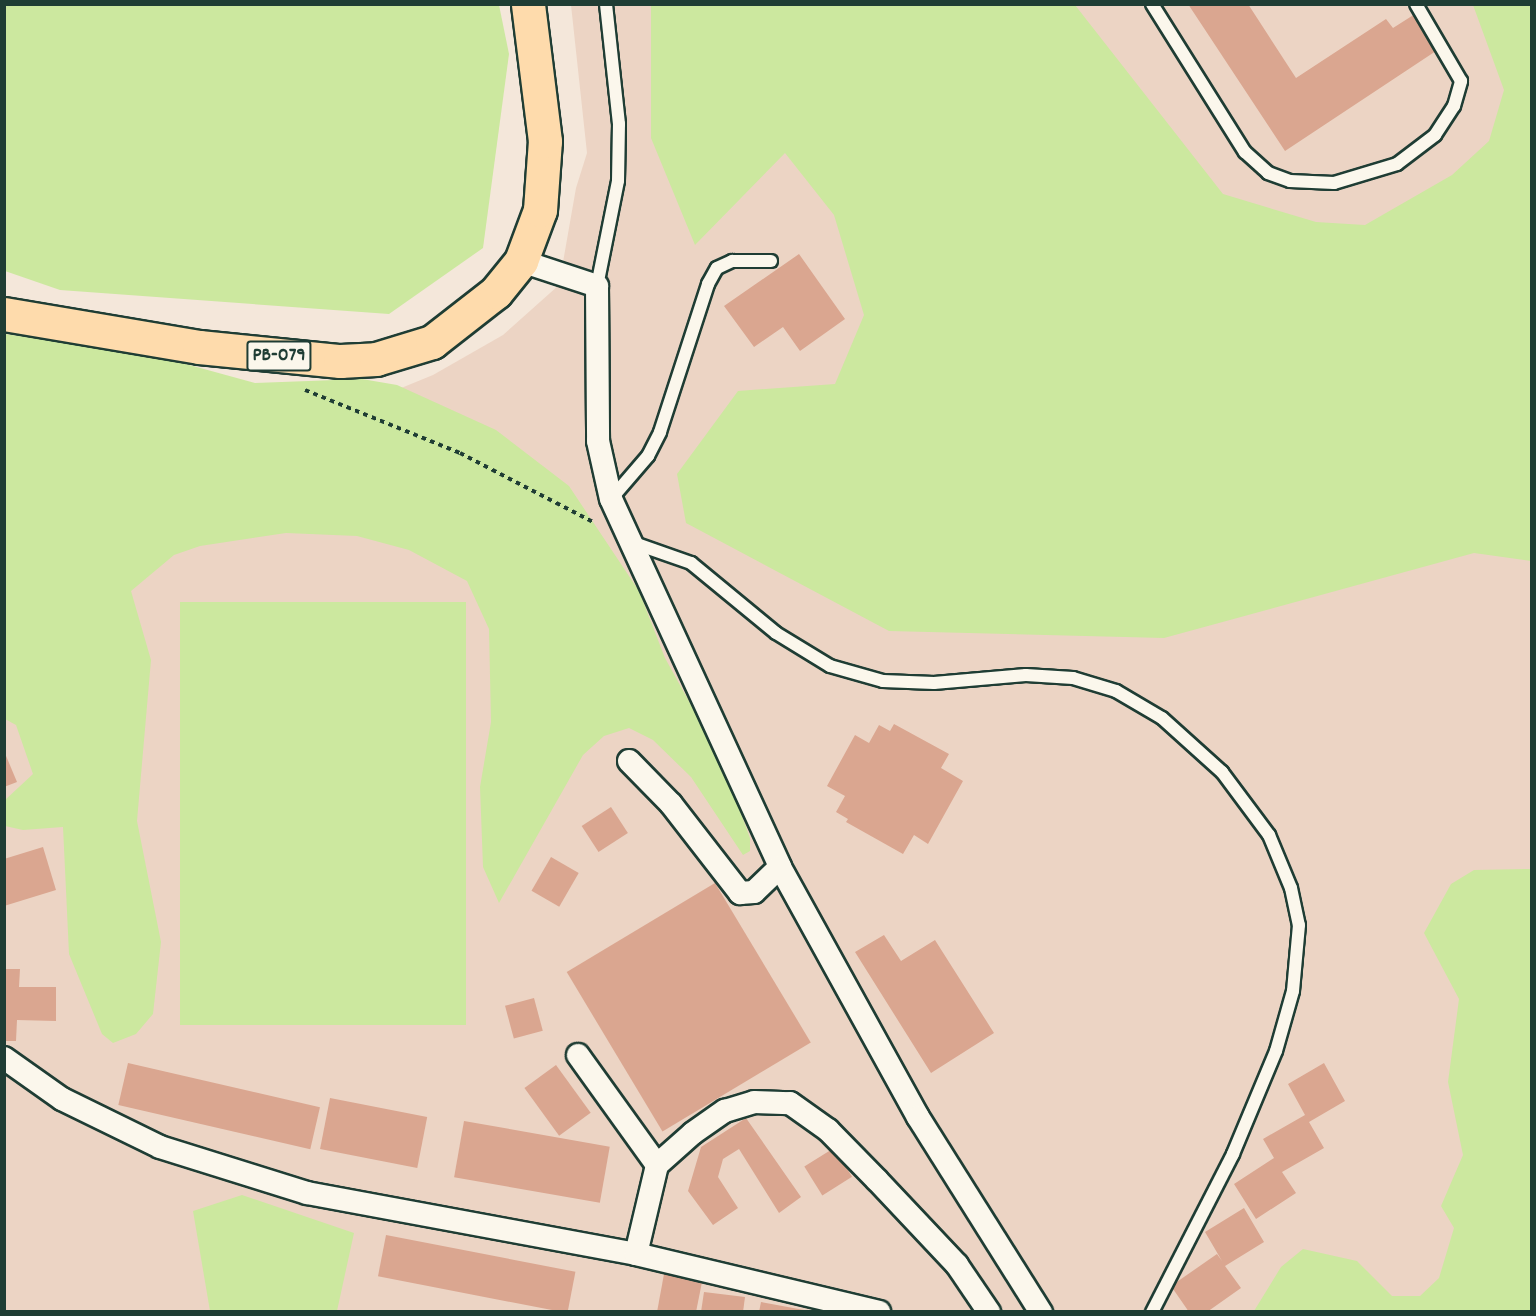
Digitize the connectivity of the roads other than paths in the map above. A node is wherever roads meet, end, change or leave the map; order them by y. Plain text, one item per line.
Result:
1 (528, 4) edge
2 (606, 4) edge
3 (1152, 4) edge
4 (1416, 4) edge
5 (521, 261) junction
6 (771, 261) dead end
7 (597, 286) junction
8 (4, 314) edge
9 (611, 499) junction
10 (630, 542) junction
11 (629, 761) dead end
12 (780, 867) junction
13 (578, 1055) dead end
14 (4, 1058) edge
15 (657, 1165) junction
16 (636, 1254) junction
17 (879, 1311) edge
18 (989, 1311) edge
19 (1041, 1311) edge
20 (1152, 1311) edge

1 - 5 main road, PB-079
2 - 7 lane
3 - 4 lane
5 - 7 street
5 - 8 main road, PB-079
6 - 9 lane
7 - 9 street
9 - 10 street
10 - 12 street
10 - 20 lane
11 - 12 street
12 - 19 street
13 - 15 street
14 - 16 street
15 - 16 street
15 - 18 street
16 - 17 street

